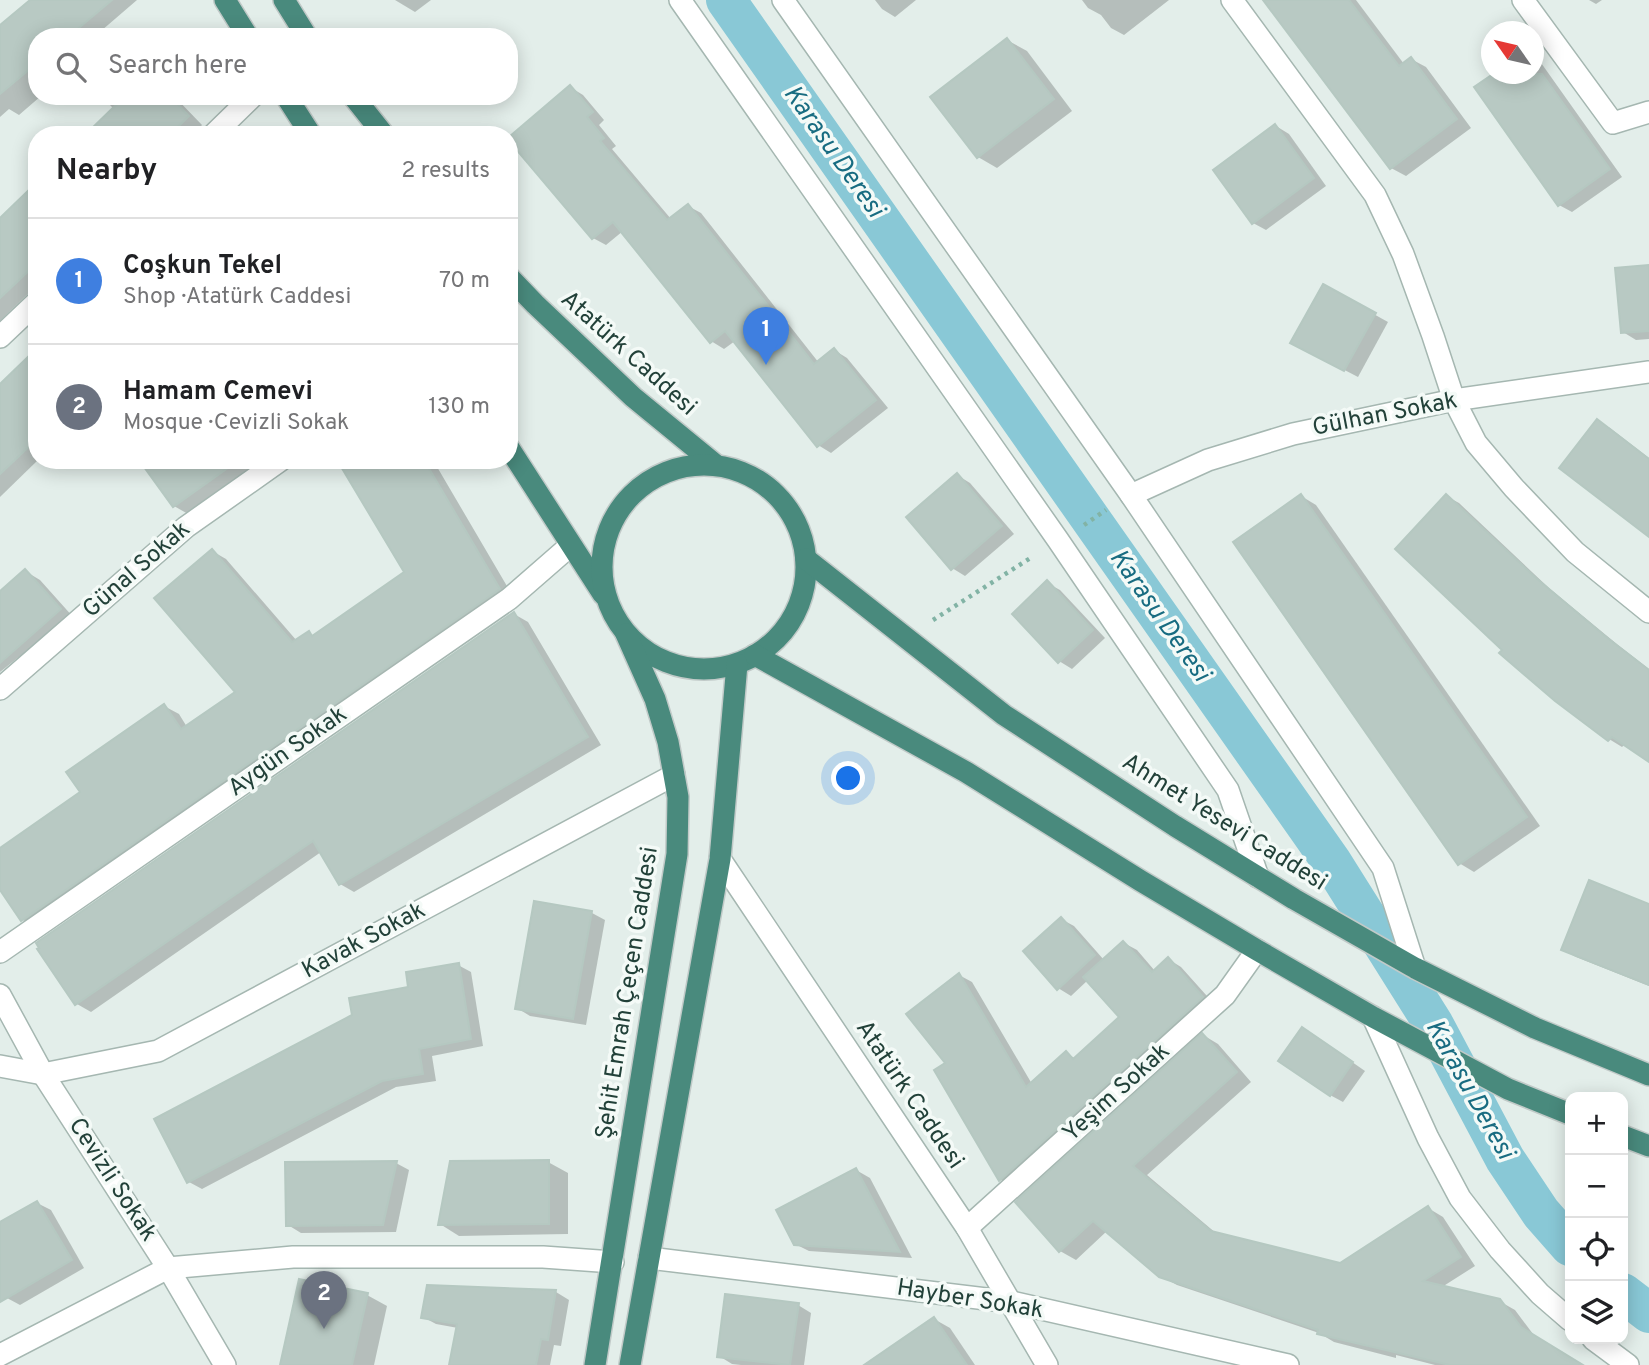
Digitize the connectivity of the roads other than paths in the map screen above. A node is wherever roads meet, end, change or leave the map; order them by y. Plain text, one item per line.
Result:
1 (225, 0) edge
2 (284, 0) edge
3 (680, 0) edge
4 (783, 0) edge
5 (1232, 0) edge
6 (1523, 0) edge
7 (242, 28) edge
8 (301, 28) edge
9 (245, 105) edge
10 (292, 105) edge
11 (360, 105) edge
12 (1649, 112) edge
13 (222, 126) edge
14 (304, 126) edge
15 (377, 126) edge
16 (518, 286) edge
17 (28, 311) edge
18 (0, 337) edge
19 (1649, 372) edge
20 (1454, 400) junction
21 (518, 462) edge
22 (716, 465) junction
23 (268, 469) edge
24 (1131, 495) junction
25 (571, 545) junction
26 (806, 559) junction
27 (606, 600) junction
28 (1649, 612) edge
29 (626, 634) junction
30 (746, 660) junction
31 (0, 689) edge
32 (674, 775) junction
33 (720, 859) junction
34 (1258, 877) junction
35 (1257, 950) junction
36 (0, 952) edge
37 (1415, 968) junction
38 (0, 995) edge
39 (1373, 1017) junction
40 (0, 1066) edge
41 (43, 1074) junction
42 (1649, 1074) edge
43 (1565, 1112) edge
44 (1628, 1138) edge
45 (1649, 1146) edge
46 (967, 1228) junction
47 (649, 1258) junction
48 (612, 1262) junction
49 (168, 1268) junction
50 (1011, 1302) junction
51 (1565, 1316) edge
52 (1599, 1344) edge
53 (0, 1355) edge
54 (225, 1365) edge
55 (595, 1365) edge
56 (630, 1365) edge
57 (1047, 1365) edge
58 (1288, 1365) edge
59 (1628, 1365) edge

1 - 7 highway
2 - 8 highway
3 - 34 street
4 - 24 street
5 - 20 street
6 - 12 street
9 - 13 street
10 - 14 highway
11 - 15 highway
16 - 22 highway, Atatürk Caddesi
17 - 18 street
19 - 20 street, Gülhan Sokak
20 - 24 street, Gülhan Sokak
20 - 28 street
21 - 25 highway, Atatürk Caddesi
22 - 26 highway, Atatürk Caddesi
22 - 27 highway, Atatürk Caddesi
23 - 31 street, Günal Sokak
24 - 37 street
25 - 27 highway, Atatürk Caddesi
25 - 36 street, Aygün Sokak
26 - 30 highway, Atatürk Caddesi
26 - 34 highway, Ahmet Yesevi Caddesi
27 - 29 highway, Atatürk Caddesi
29 - 30 highway, Atatürk Caddesi
29 - 32 highway, Şehit Emrah Çeçen Caddesi
30 - 33 highway
30 - 35 highway
32 - 41 street, Kavak Sokak
32 - 48 highway, Şehit Emrah Çeçen Caddesi
33 - 46 street, Atatürk Caddesi
33 - 47 highway
34 - 37 highway, Ahmet Yesevi Caddesi
35 - 39 highway
35 - 46 street, Yeşim Sokak
37 - 42 highway, Ahmet Yesevi Caddesi
38 - 41 street, Cevizli Sokak
39 - 43 highway
39 - 51 street
40 - 41 street
41 - 49 street, Cevizli Sokak
44 - 45 highway
46 - 50 street, Atatürk Caddesi
47 - 50 street, Hayber Sokak
47 - 56 highway
48 - 49 street
48 - 55 highway, Şehit Emrah Çeçen Caddesi
49 - 53 street
49 - 54 street, Cevizli Sokak
50 - 57 street, Atatürk Caddesi
50 - 58 street, Hayber Sokak
52 - 59 street

